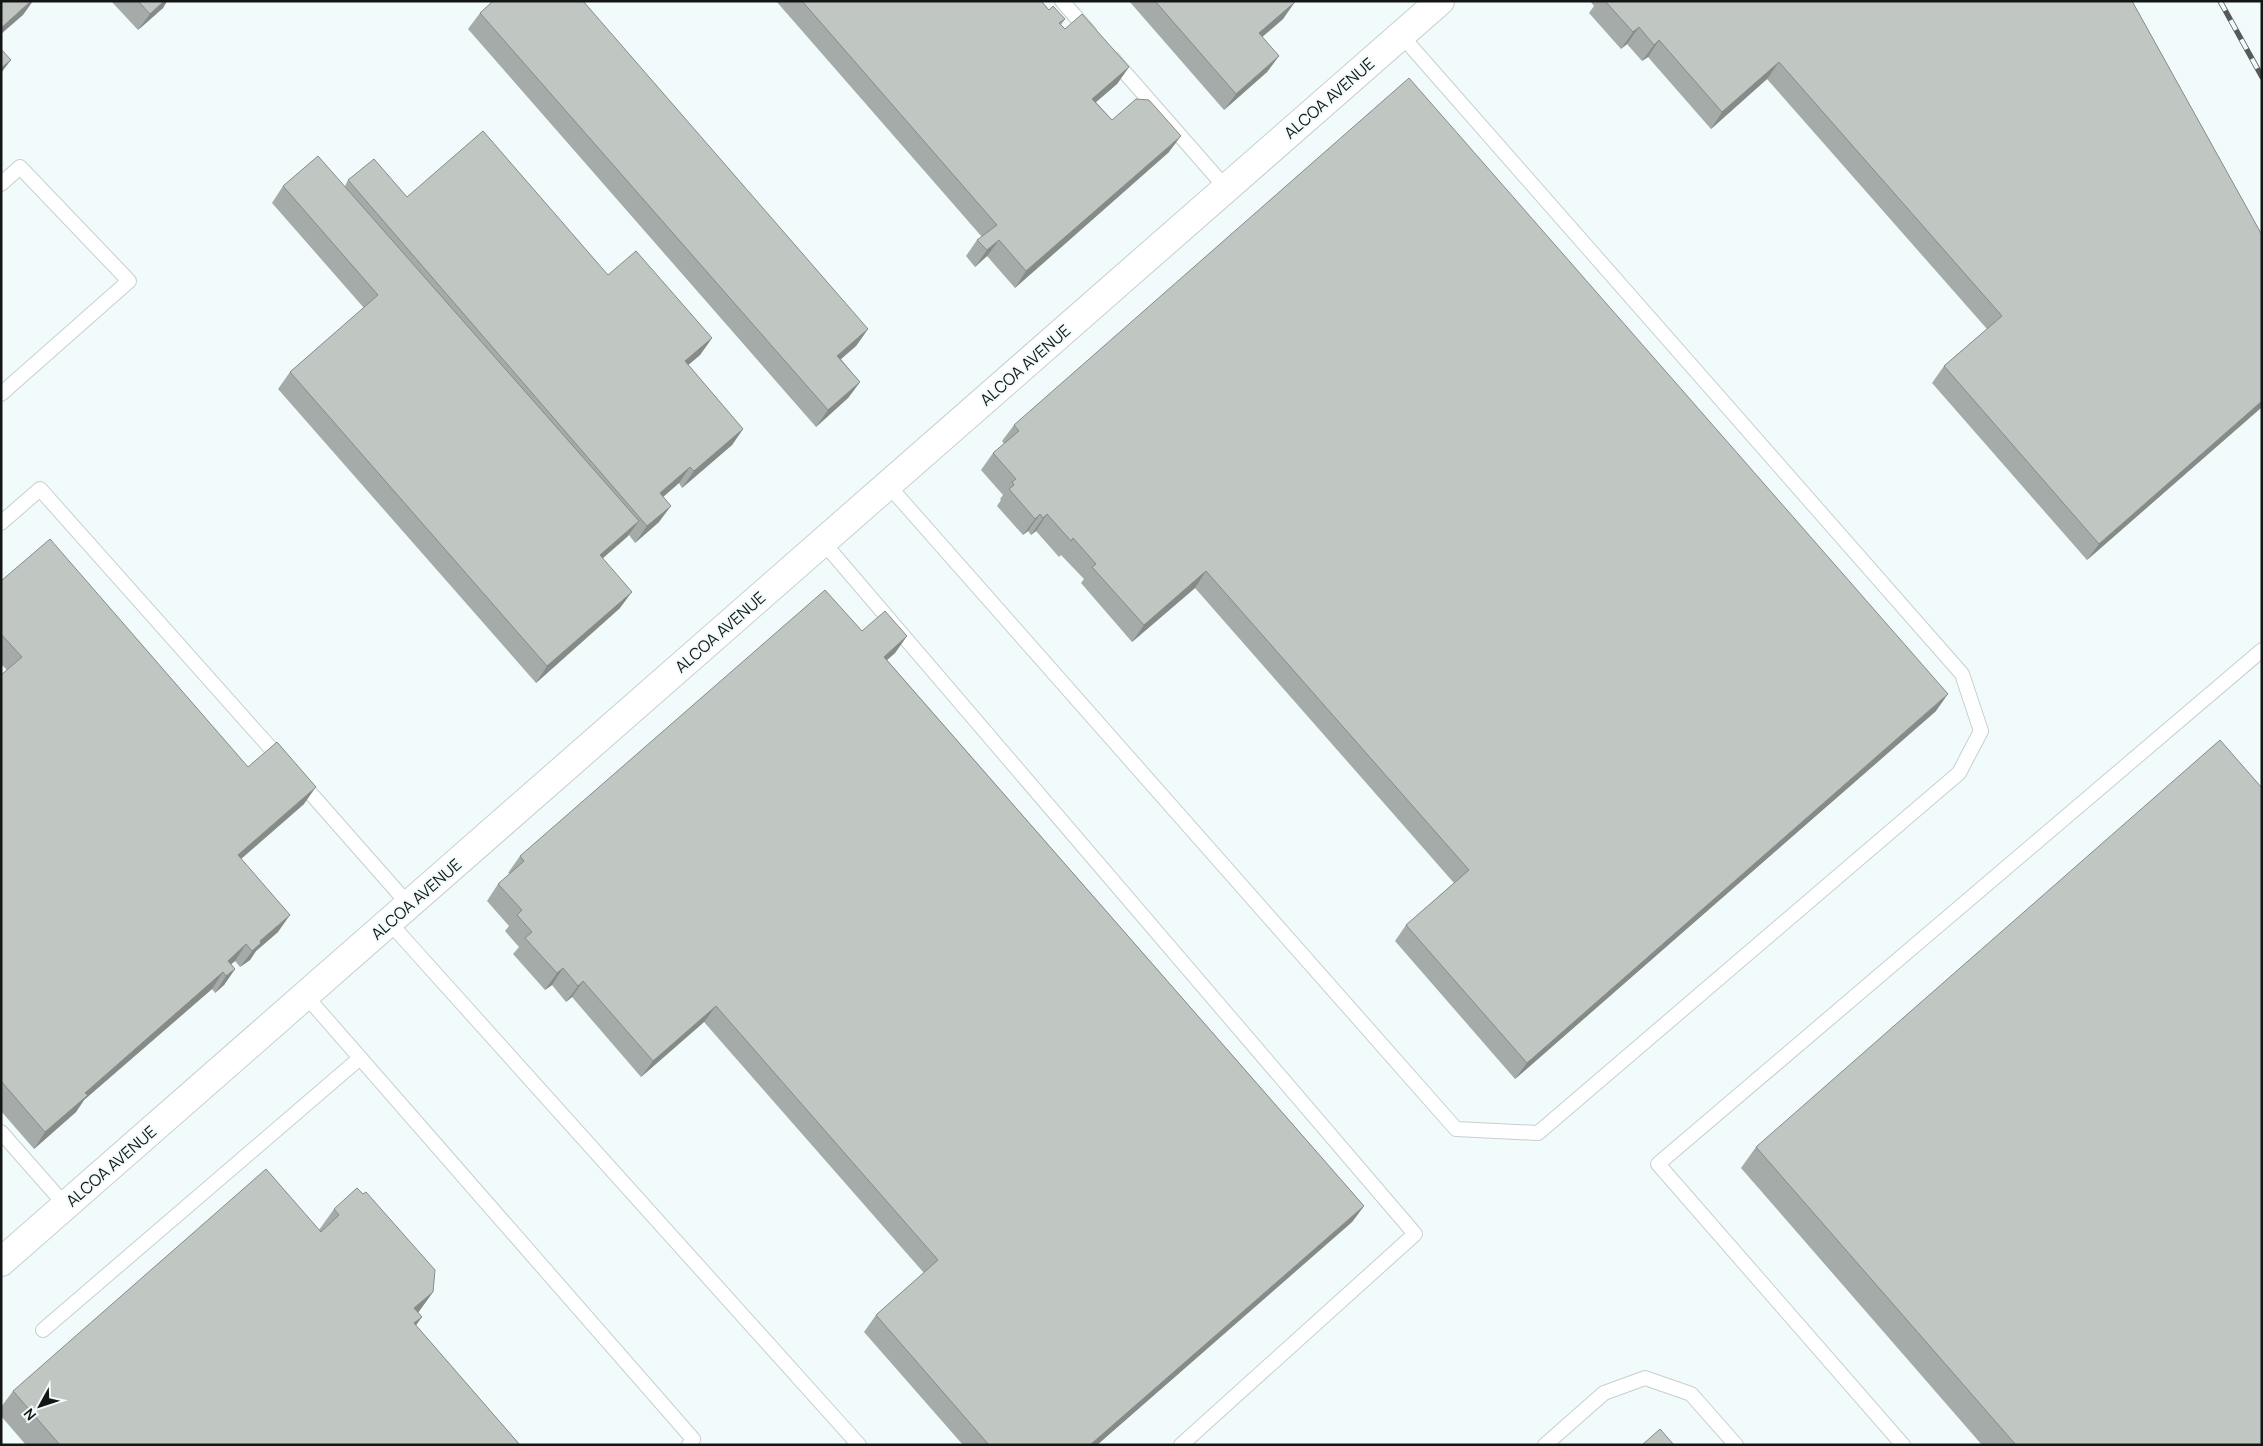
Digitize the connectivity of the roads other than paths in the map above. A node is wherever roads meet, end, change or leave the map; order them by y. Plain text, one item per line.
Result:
1 (1062, 1) edge
2 (1440, 1) edge
3 (1401, 35) junction
4 (1, 184) edge
5 (1226, 188) junction
6 (1, 394) edge
7 (888, 484) junction
8 (1, 523) edge
9 (823, 542) junction
10 (2262, 650) edge
11 (409, 905) junction
12 (389, 922) junction
13 (306, 996) junction
14 (360, 1058) junction
15 (1, 1132) edge
16 (66, 1206) junction
17 (1, 1262) edge
18 (43, 1330) dead end
19 (689, 1445) edge
20 (859, 1445) edge
21 (1181, 1445) edge
22 (1545, 1445) edge
23 (1736, 1445) edge
24 (1903, 1445) edge

1 - 5 lane
2 - 3 street, ALCOA AVENUE
3 - 5 street, ALCOA AVENUE
3 - 7 lane
4 - 6 lane
5 - 7 street, ALCOA AVENUE
7 - 9 street, ALCOA AVENUE
8 - 11 lane
9 - 11 street, ALCOA AVENUE
9 - 21 lane
10 - 24 lane
11 - 12 street, ALCOA AVENUE
12 - 13 street, ALCOA AVENUE
12 - 20 lane
13 - 14 lane
13 - 16 street, ALCOA AVENUE
14 - 18 lane
14 - 19 lane
15 - 16 lane
16 - 17 street, ALCOA AVENUE
22 - 23 lane

